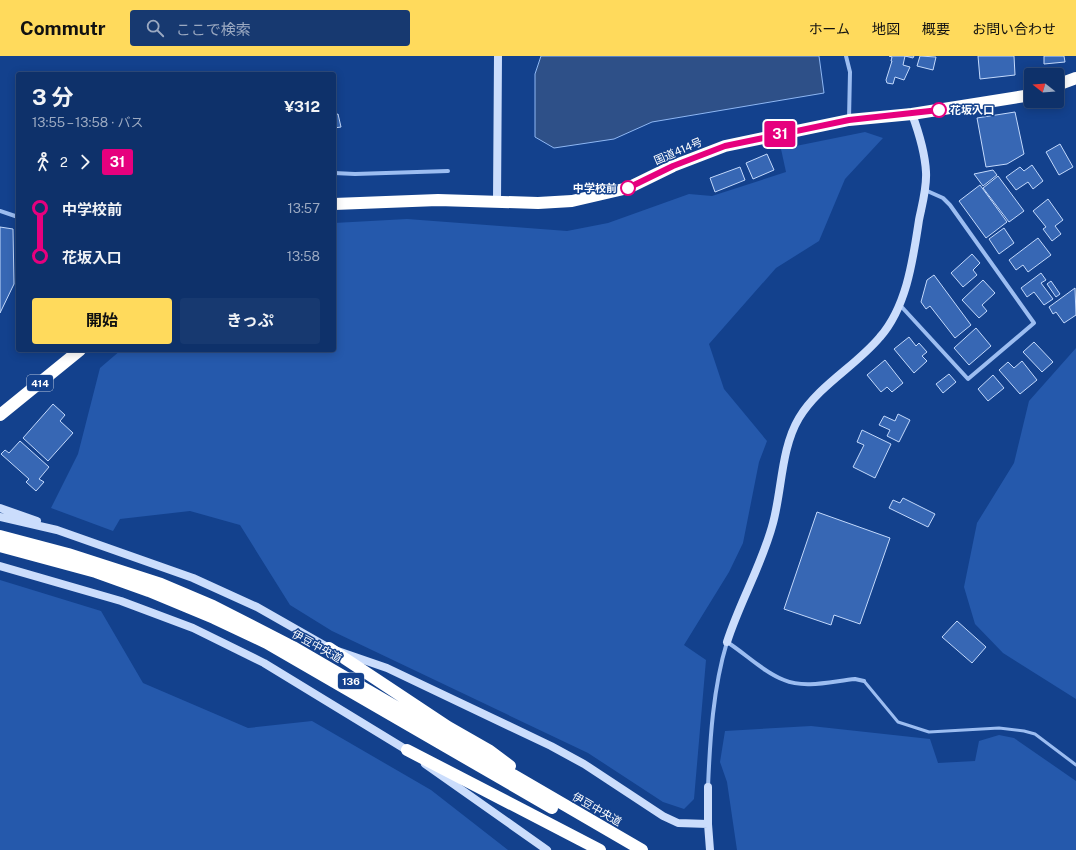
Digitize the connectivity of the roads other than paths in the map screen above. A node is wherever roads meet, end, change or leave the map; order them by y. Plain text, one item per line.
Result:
1 (498, 56) edge
2 (846, 56) edge
3 (1076, 78) edge
4 (1064, 82) edge
5 (1024, 96) edge
6 (912, 114) junction
7 (849, 120) junction
8 (448, 171) dead end
9 (336, 173) edge
10 (925, 190) junction
11 (496, 201) junction
12 (336, 204) edge
13 (0, 211) edge
14 (16, 216) edge
15 (898, 304) junction
16 (78, 352) edge
17 (0, 415) edge
18 (0, 508) edge
19 (0, 517) edge
20 (57, 530) junction
21 (0, 536) edge
22 (0, 546) edge
23 (42, 552) junction
24 (0, 561) edge
25 (0, 566) edge
26 (31, 574) junction
27 (727, 642) junction
28 (328, 648) junction
29 (864, 681) joint
30 (407, 750) junction
31 (1076, 765) edge
32 (708, 787) joint
33 (563, 805) junction
34 (708, 824) junction
35 (547, 850) edge
36 (600, 850) edge
37 (625, 850) edge
38 (642, 850) edge
39 (710, 850) edge

1 - 11 street
2 - 7 street
3 - 4 highway
5 - 6 highway, 国道414号
6 - 7 highway, 国道414号
6 - 10 street
7 - 11 highway, 国道414号
8 - 9 street
10 - 15 street
10 - 15 street
11 - 12 highway, 国道414号
13 - 14 street
15 - 27 street
16 - 17 highway, 414
18 - 20 street
19 - 20 street
20 - 28 street
21 - 23 highway, 伊豆中央道 / 136
22 - 23 highway, 伊豆中央道 / 136
23 - 33 highway, 伊豆中央道 / 136
23 - 37 highway, 伊豆中央道 / 136
24 - 26 street
25 - 26 street
26 - 30 street
27 - 29 street
27 - 32 street
28 - 33 highway
28 - 34 street
29 - 31 lane
30 - 35 street
30 - 36 highway
32 - 34 street
33 - 38 highway, 伊豆中央道 / 136
34 - 39 street

